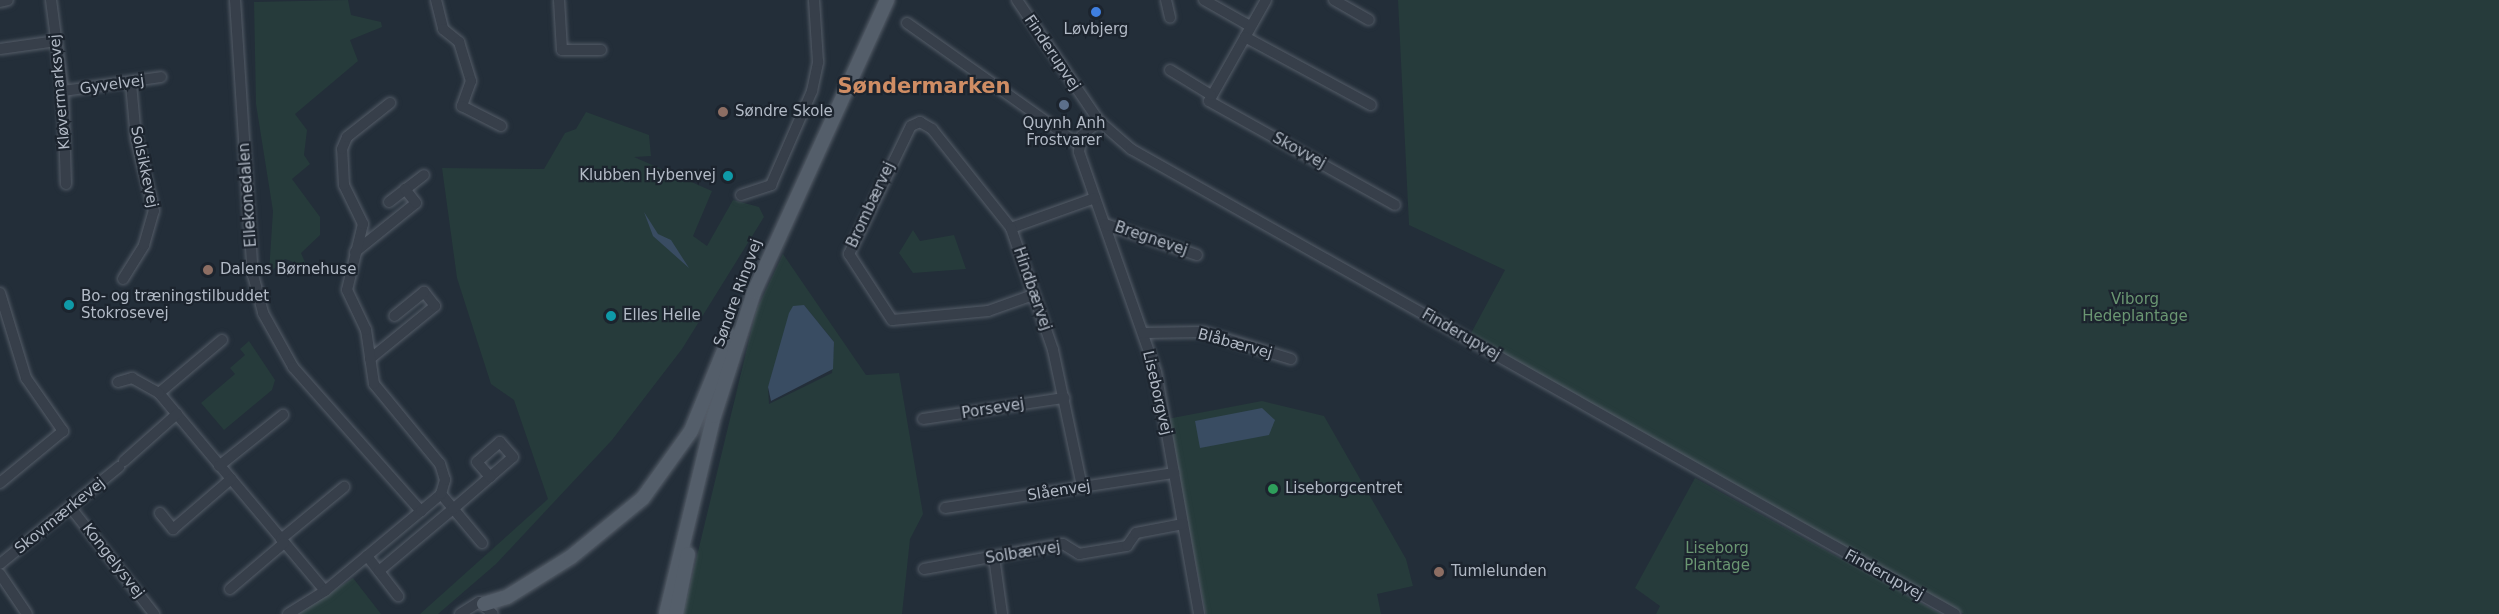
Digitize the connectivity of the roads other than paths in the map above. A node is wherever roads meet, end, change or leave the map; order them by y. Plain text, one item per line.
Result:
1 (8, 0) edge
2 (51, 0) edge
3 (235, 0) edge
4 (436, 0) edge
5 (560, 0) edge
6 (814, 0) edge
7 (886, 0) edge
8 (1017, 0) edge
9 (1166, 0) edge
10 (1204, 0) edge
11 (1266, 0) edge
12 (1334, 0) edge
13 (0, 2) edge
14 (1170, 18) dead end
15 (1369, 20) dead end
16 (907, 23) dead end
17 (1248, 31) junction
18 (56, 41) junction
19 (0, 49) edge
20 (601, 50) dead end
21 (1170, 70) dead end
22 (161, 77) dead end
23 (131, 84) junction
24 (63, 90) junction
25 (1211, 95) junction
26 (390, 103) dead end
27 (1371, 105) dead end
28 (1099, 121) junction
29 (920, 122) joint
30 (501, 126) dead end
31 (1078, 144) junction
32 (812, 160) junction
33 (424, 175) dead end
34 (66, 184) dead end
35 (405, 189) junction
36 (741, 195) dead end
37 (1095, 198) junction
38 (389, 202) dead end
39 (1395, 205) dead end
40 (1105, 224) junction
41 (1011, 228) junction
42 (354, 253) junction
43 (1197, 255) dead end
44 (123, 279) dead end
45 (0, 293) edge
46 (1034, 295) junction
47 (394, 316) dead end
48 (741, 330) junction
49 (1143, 333) junction
50 (222, 340) dead end
51 (370, 359) junction
52 (1291, 359) dead end
53 (118, 381) dead end
54 (159, 393) junction
55 (1064, 398) junction
56 (177, 414) junction
57 (284, 415) dead end
58 (923, 419) dead end
59 (219, 466) junction
60 (1174, 473) junction
61 (490, 477) dead end
62 (231, 479) junction
63 (0, 483) edge
64 (344, 487) dead end
65 (1082, 487) junction
66 (441, 494) junction
67 (71, 507) junction
68 (945, 508) dead end
69 (453, 509) junction
70 (421, 512) junction
71 (160, 513) dead end
72 (1183, 524) junction
73 (283, 541) junction
74 (482, 543) dead end
75 (368, 556) junction
76 (993, 557) junction
77 (0, 564) edge
78 (924, 569) dead end
79 (379, 571) junction
80 (0, 574) edge
81 (230, 589) dead end
82 (325, 591) junction
83 (398, 596) dead end
84 (489, 609) edge
85 (27, 614) edge
86 (154, 614) edge
87 (288, 614) edge
88 (460, 614) edge
89 (666, 614) edge
90 (676, 614) edge
91 (1002, 614) edge
92 (1199, 614) edge
93 (1955, 614) edge

1 - 13 street
2 - 18 street, Kløvermarksvej
3 - 70 street, Ellekonedalen
4 - 30 street
5 - 20 street
6 - 36 street
7 - 32 main road, Søndre Ringvej
8 - 28 street, Finderupvej
9 - 14 street
10 - 17 street
11 - 17 street
12 - 15 street
16 - 31 street
17 - 25 street
17 - 27 street
18 - 19 street
18 - 24 street, Kløvermarksvej
21 - 25 street, Skovvej
22 - 23 street, Gyvelvej
23 - 24 street, Gyvelvej
23 - 44 street, Solsikkevej
24 - 34 street, Kløvermarksvej
25 - 39 street, Skovvej
26 - 42 street
28 - 31 street
28 - 93 street, Finderupvej
29 - 41 street, Hindbærvej
29 - 46 street, Brombærvej
31 - 37 street, Liseborgvej
32 - 48 main road, Søndre Ringvej
32 - 84 main road
33 - 35 street
35 - 38 street
35 - 42 street
37 - 40 street, Liseborgvej
37 - 41 street
40 - 43 street, Bregnevej
40 - 49 street, Liseborgvej
41 - 46 street, Hindbærvej
42 - 51 street
45 - 63 street
46 - 55 street, Hindbærvej
47 - 51 street
48 - 89 main road, Søndre Ringvej
48 - 90 main road
49 - 52 street, Blåbærvej
49 - 60 street, Liseborgvej
50 - 54 street
51 - 66 street
53 - 54 street
54 - 56 street
55 - 58 street, Porsevej
55 - 65 street, Hindbærvej
56 - 59 street
56 - 67 street, Skovmærkevej
57 - 59 street
59 - 62 street
60 - 65 street, Slåenvej
60 - 72 street, Liseborgvej
61 - 69 street
62 - 71 street
62 - 73 street
64 - 73 street
65 - 68 street, Slåenvej
66 - 69 street
66 - 70 street
67 - 77 street, Skovmærkevej
67 - 86 street, Kongelysvej
69 - 74 street
69 - 79 street
70 - 75 street
72 - 76 street, Solbærvej
72 - 92 street, Liseborgvej
73 - 81 street
73 - 82 street
75 - 79 street
75 - 82 street
76 - 78 street, Solbærvej
76 - 91 street
79 - 83 street
80 - 85 street
82 - 87 street
84 - 88 street

